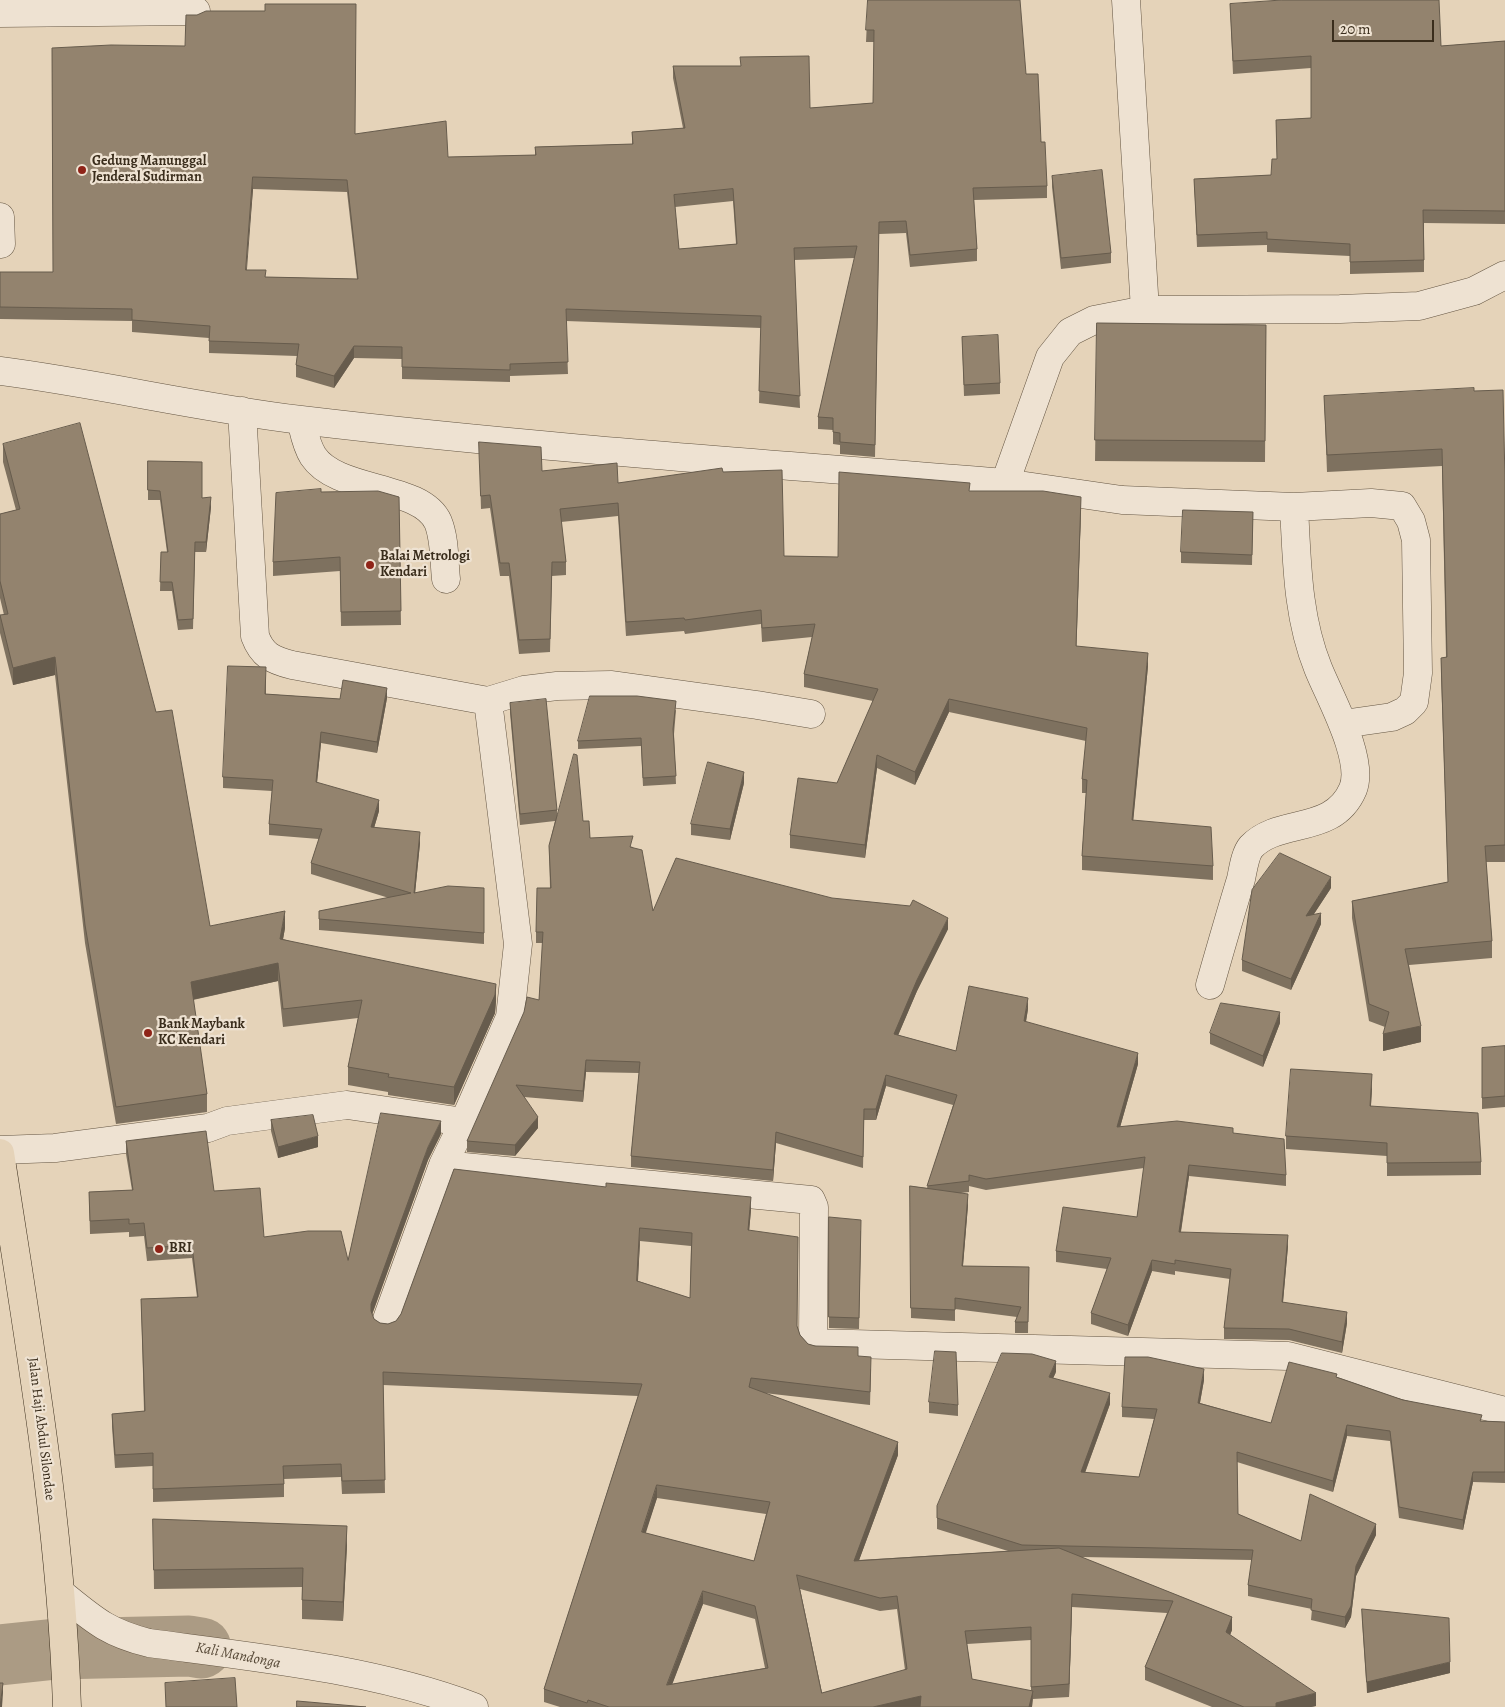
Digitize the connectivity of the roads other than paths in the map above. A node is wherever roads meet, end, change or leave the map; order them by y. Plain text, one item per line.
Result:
1 (1126, 0) edge
2 (196, 11) dead end
3 (0, 13) edge
4 (0, 217) edge
5 (1, 244) edge
6 (1505, 275) edge
7 (1145, 310) junction
8 (0, 371) edge
9 (242, 411) junction
10 (300, 420) junction
11 (1006, 483) junction
12 (1294, 507) junction
13 (446, 579) dead end
14 (488, 701) junction
15 (811, 714) dead end
16 (1343, 724) junction
17 (1210, 985) dead end
18 (464, 1122) junction
19 (0, 1152) edge
20 (443, 1164) junction
21 (386, 1322) edge
22 (1505, 1411) edge
23 (62, 1602) junction
24 (67, 1696) edge
25 (474, 1707) edge

1 - 7 street
2 - 3 street
4 - 5 street
6 - 7 street
7 - 11 street
8 - 9 street
9 - 10 street
9 - 14 street
10 - 11 street
10 - 13 street
11 - 12 street
12 - 16 street
12 - 16 street
14 - 15 street
14 - 18 street
16 - 17 street
18 - 19 street
18 - 20 street
19 - 23 highway, Jalan Haji Abdul Silondae
20 - 21 street
20 - 22 street
23 - 24 highway, Jalan Haji Abdul Silondae
23 - 25 street

